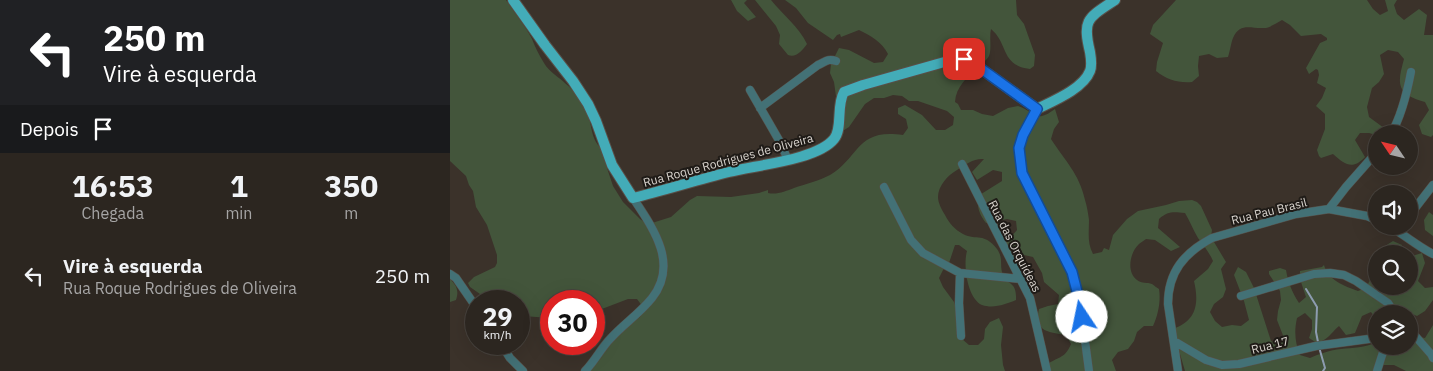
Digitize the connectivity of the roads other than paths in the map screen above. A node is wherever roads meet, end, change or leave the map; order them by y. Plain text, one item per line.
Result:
1 (512, 0) edge
2 (1115, 0) edge
3 (836, 61) dead end
4 (1411, 72) dead end
5 (750, 90) dead end
6 (760, 108) junction
7 (1037, 109) junction
8 (1395, 125) edge
9 (788, 160) junction
10 (1368, 162) edge
11 (962, 164) dead end
12 (1433, 184) edge
13 (884, 187) dead end
14 (633, 198) junction
15 (1418, 204) edge
16 (1330, 209) junction
17 (1368, 216) edge
18 (1405, 235) edge
19 (1433, 254) edge
20 (960, 273) junction
21 (450, 274) edge
22 (1021, 279) junction
23 (465, 291) edge
24 (1241, 296) dead end
25 (1389, 305) edge
26 (960, 336) dead end
27 (1368, 339) edge
28 (1174, 341) junction
29 (1418, 341) edge
30 (508, 355) edge
31 (1382, 355) edge
32 (1433, 358) edge
33 (523, 371) edge
34 (585, 371) edge
35 (1046, 371) edge
36 (1089, 371) edge
37 (1178, 371) edge
38 (1377, 371) edge

1 - 14 main road
2 - 7 main road
3 - 6 street
4 - 8 street
5 - 6 street
6 - 9 street
7 - 9 main road, Rua Roque Rodrigues de Oliveira
7 - 36 street
9 - 14 main road, Rua Roque Rodrigues de Oliveira
10 - 16 street
11 - 22 street, Rua das Orquídeas
12 - 15 street
13 - 20 street
14 - 34 street
16 - 17 street, Rua Pau Brasil
16 - 28 street, Rua Pau Brasil
18 - 19 street
20 - 22 street
20 - 26 street
21 - 23 street
22 - 35 street, Rua das Orquídeas
24 - 25 street
27 - 28 street, Rua 17
28 - 37 street
29 - 32 street
30 - 33 street
31 - 38 street

